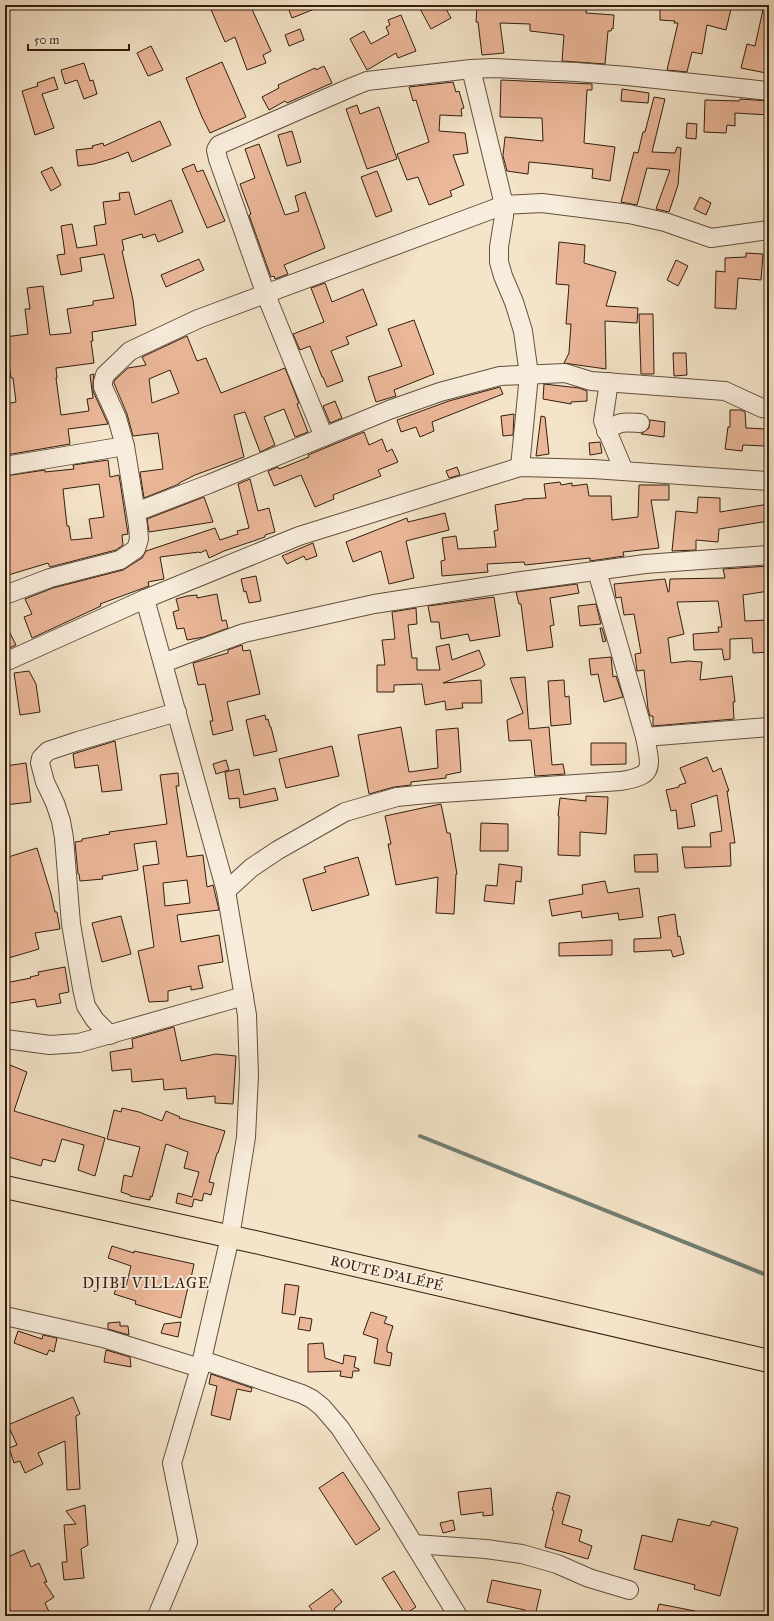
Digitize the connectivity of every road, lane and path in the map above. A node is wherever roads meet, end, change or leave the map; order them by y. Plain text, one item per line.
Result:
1 (471, 69) junction
2 (769, 91) edge
3 (504, 205) junction
4 (769, 230) edge
5 (266, 295) junction
6 (529, 375) junction
7 (608, 382) junction
8 (769, 409) edge
9 (640, 423) dead end
10 (606, 431) junction
11 (324, 437) junction
12 (125, 446) junction
13 (5, 466) edge
14 (520, 467) junction
15 (624, 471) junction
16 (769, 481) edge
17 (136, 512) junction
18 (769, 554) edge
19 (597, 571) junction
20 (5, 595) edge
21 (145, 599) junction
22 (5, 662) edge
23 (163, 663) junction
24 (177, 712) junction
25 (769, 727) edge
26 (645, 738) junction
27 (226, 891) junction
28 (244, 996) junction
29 (110, 1035) junction
30 (5, 1039) edge
31 (5, 1187) edge
32 (230, 1237) junction
33 (5, 1316) edge
34 (769, 1361) edge
35 (201, 1364) junction
36 (414, 1544) junction
37 (628, 1590) dead end
38 (157, 1616) edge
39 (458, 1616) edge

1 - 2 street
1 - 3 street
1 - 5 street
3 - 4 street
3 - 5 street
3 - 6 street
5 - 11 street
5 - 12 street
6 - 7 street
6 - 11 street
6 - 14 street
7 - 8 street
7 - 10 street
9 - 10 street
10 - 15 street
11 - 17 street
12 - 13 street
12 - 17 street
14 - 15 street
14 - 21 street
15 - 16 street
17 - 20 street
18 - 19 street
19 - 23 street
19 - 26 street
21 - 22 street
21 - 23 street
23 - 24 street
24 - 27 street
24 - 29 street
25 - 26 street
26 - 27 street
27 - 28 street
28 - 29 street
28 - 32 street
29 - 30 street
31 - 32 main road, ROUTE D'ALÉPÉ
32 - 34 main road, ROUTE D'ALÉPÉ
32 - 35 street
33 - 35 street
35 - 36 street
35 - 38 street
36 - 37 street
36 - 39 street

